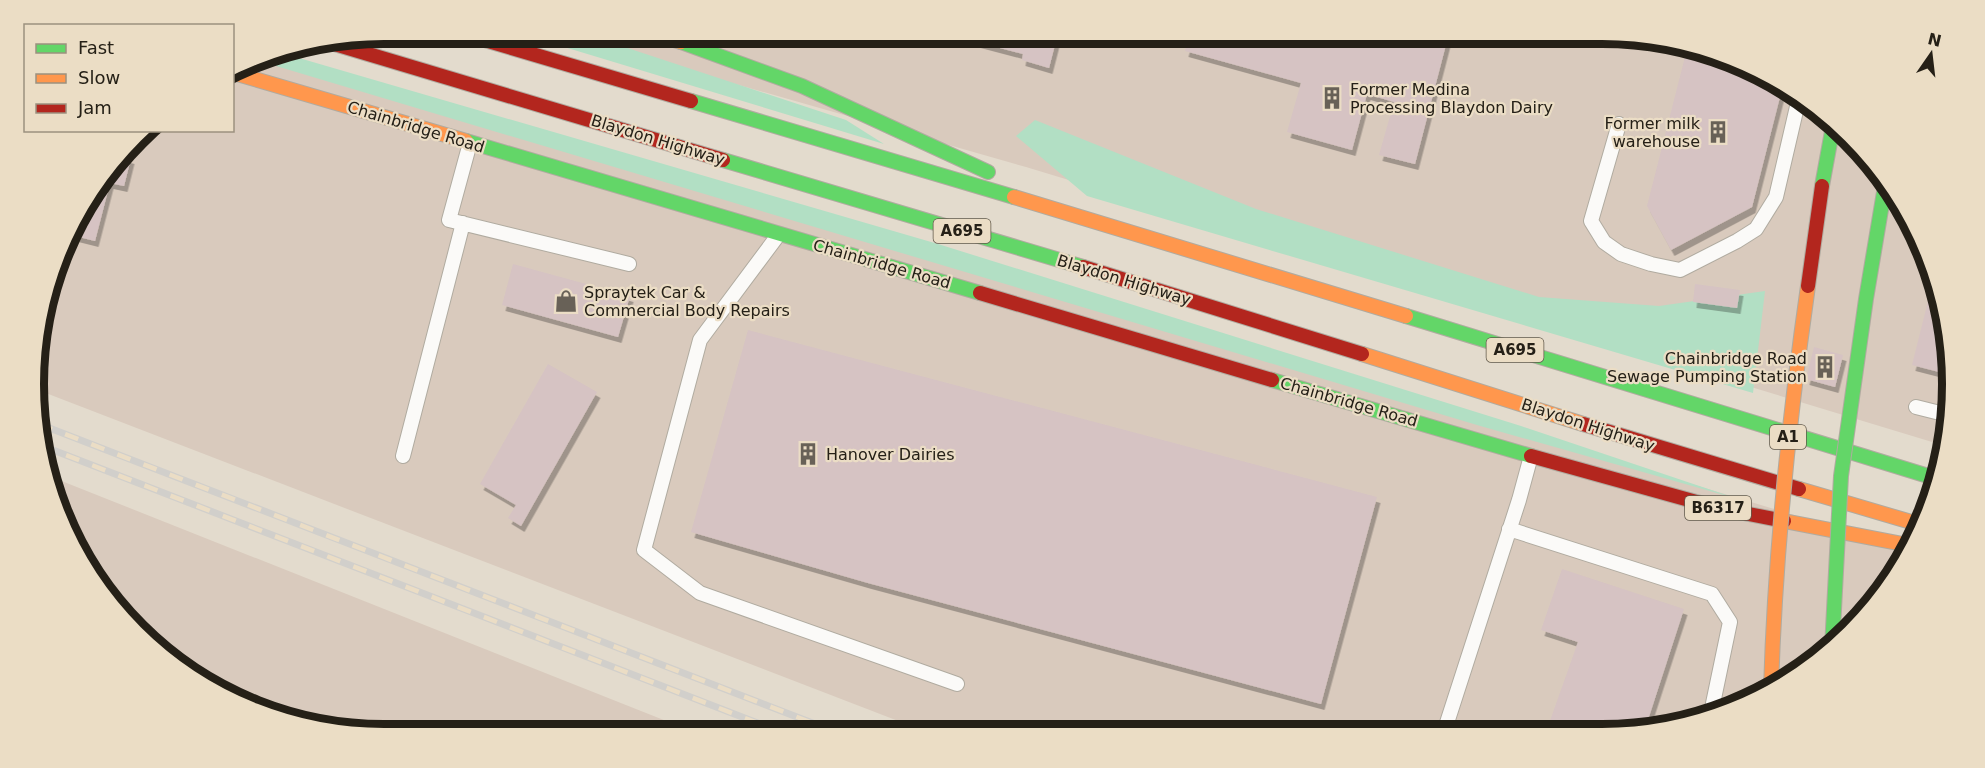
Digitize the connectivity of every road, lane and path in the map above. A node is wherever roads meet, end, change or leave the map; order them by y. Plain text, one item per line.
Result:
1 (498, 44) edge
2 (697, 44) edge
3 (341, 46) edge
4 (241, 75) edge
5 (1797, 106) edge
6 (1619, 124) dead end
7 (1832, 133) edge
8 (470, 143) junction
9 (1884, 194) edge
10 (1093, 220) junction
11 (463, 223) junction
12 (779, 234) junction
13 (628, 264) dead end
14 (1916, 407) dead end
15 (1940, 413) edge
16 (403, 456) dead end
17 (1531, 456) junction
18 (1929, 476) edge
19 (1912, 522) edge
20 (1509, 529) junction
21 (1901, 544) edge
22 (1832, 634) edge
23 (1771, 679) edge
24 (957, 684) dead end
25 (1713, 705) edge
26 (1447, 724) edge

1 - 10 main road, A695
2 - 10 main road
3 - 19 main road, Blaydon Highway / A695
4 - 8 main road, Chainbridge Road / B6317
5 - 6 lane
7 - 23 main road, A1, bridge
8 - 11 lane
8 - 12 main road, Chainbridge Road / B6317
9 - 22 main road, bridge
10 - 18 main road, A695
11 - 13 lane
11 - 16 lane
12 - 17 main road, Chainbridge Road / B6317
12 - 24 lane
14 - 15 lane
17 - 20 lane
17 - 21 main road, B6317
20 - 25 lane
20 - 26 lane

